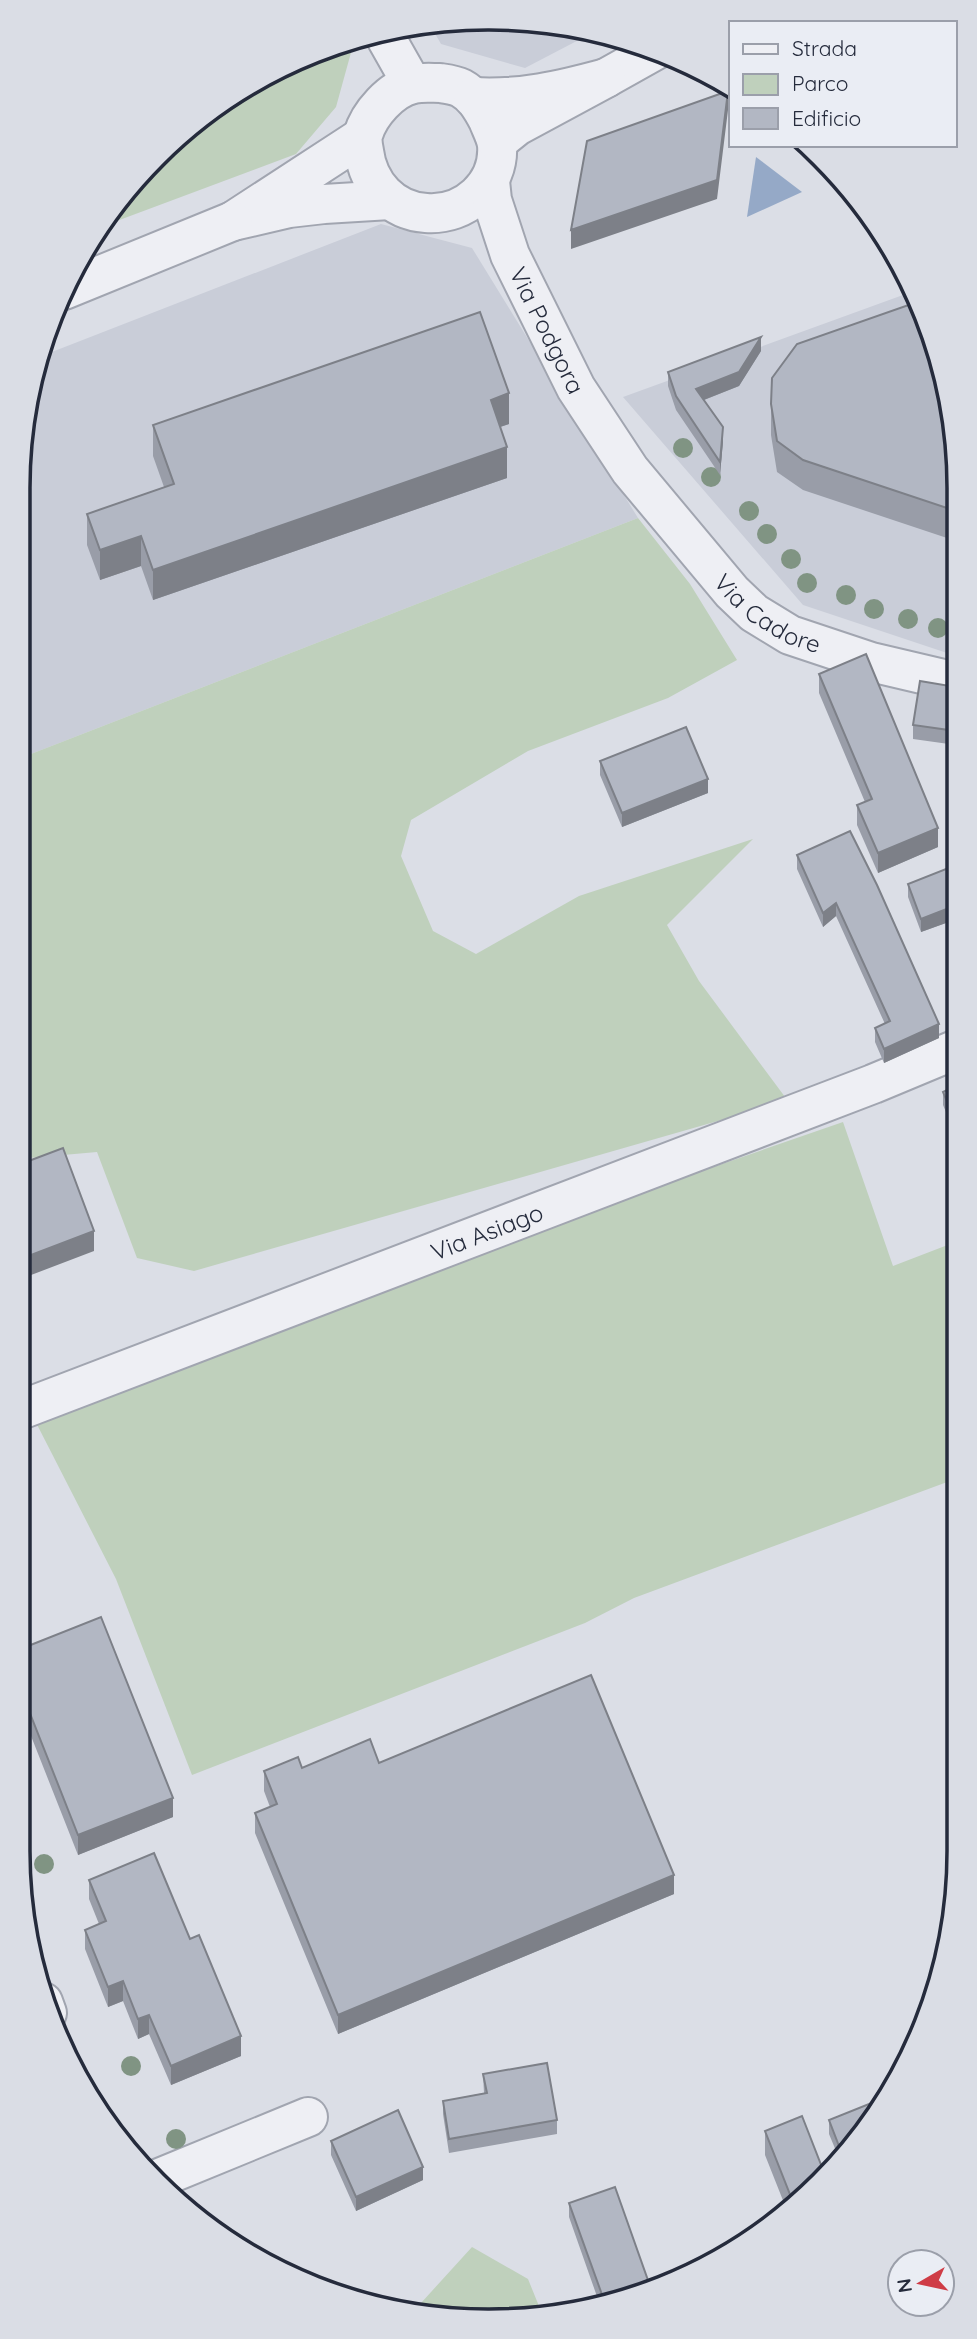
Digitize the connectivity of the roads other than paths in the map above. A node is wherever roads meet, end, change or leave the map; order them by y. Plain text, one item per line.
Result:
1 (388, 41) edge
2 (644, 57) edge
3 (606, 78) junction
4 (412, 84) junction
5 (474, 97) junction
6 (362, 137) junction
7 (497, 142) junction
8 (490, 181) junction
9 (390, 200) junction
10 (233, 221) junction
11 (78, 284) edge
12 (630, 470) joint
13 (947, 679) edge
14 (947, 1053) edge
15 (30, 1406) edge
16 (308, 2117) dead end
17 (165, 2176) edge

1 - 4 street
2 - 3 street
3 - 5 street
3 - 7 street
4 - 5 street
4 - 6 street
5 - 7 street
6 - 9 street
6 - 10 street
7 - 8 street
8 - 9 street
8 - 12 street, Via Podgora
9 - 10 street
10 - 11 street
12 - 13 street, Via Cadore
14 - 15 street, Via Asiago
16 - 17 street

